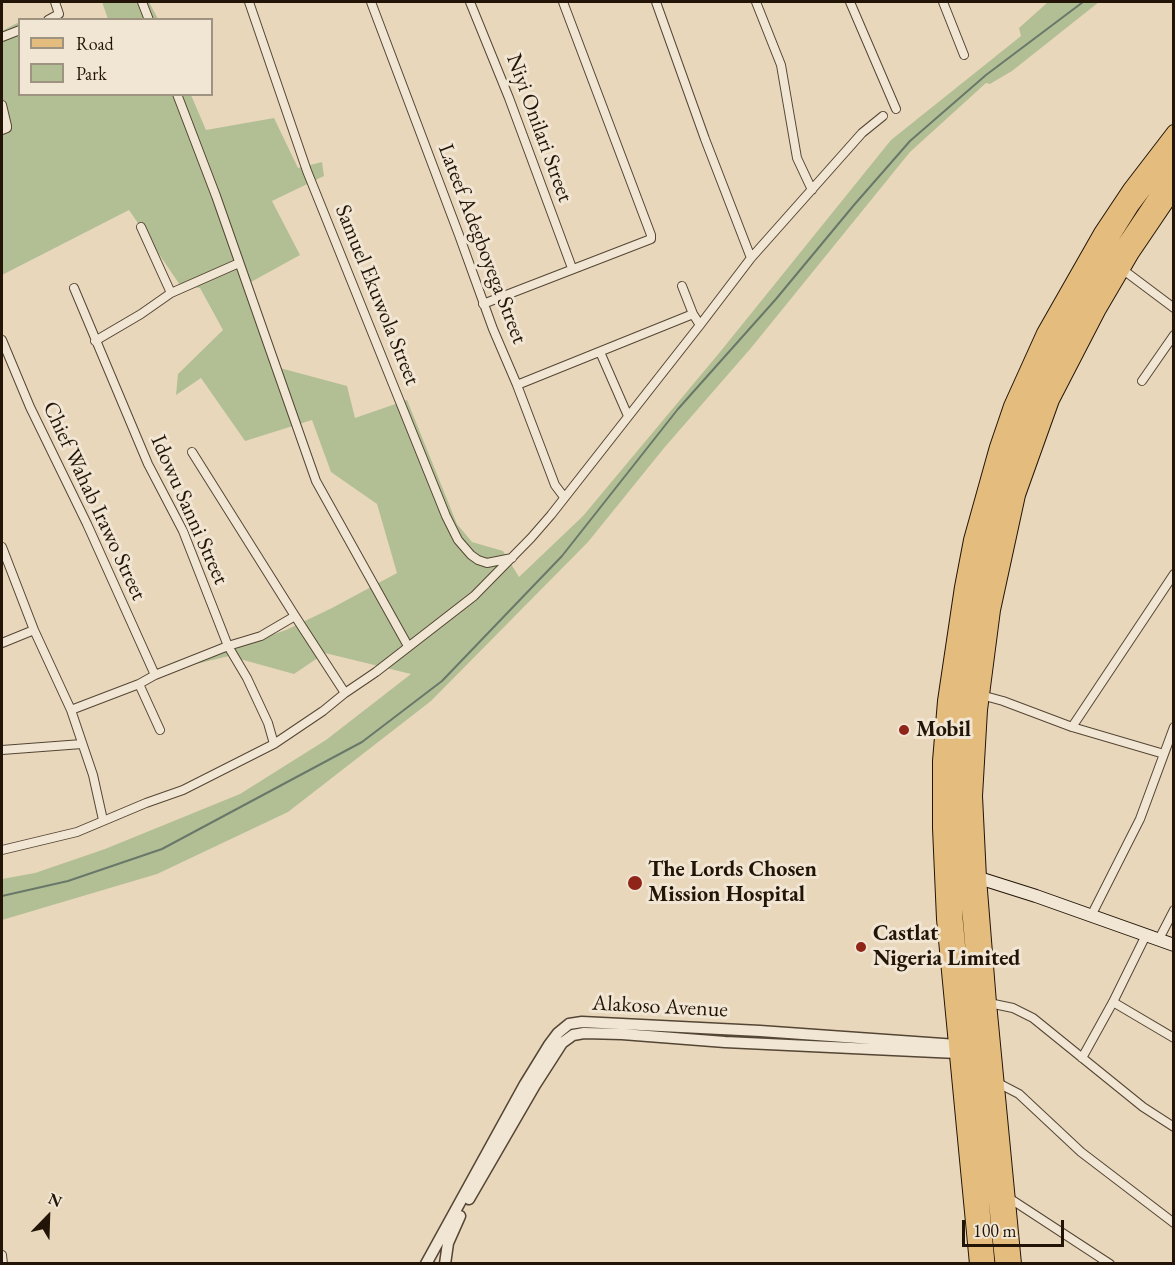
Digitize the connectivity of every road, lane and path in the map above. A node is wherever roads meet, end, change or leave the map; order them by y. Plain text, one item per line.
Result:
1 (55, 2) edge
2 (142, 2) edge
3 (249, 2) edge
4 (371, 2) edge
5 (470, 2) edge
6 (562, 2) edge
7 (656, 2) edge
8 (756, 2) edge
9 (850, 2) edge
10 (943, 2) edge
11 (59, 15) edge
12 (148, 18) edge
13 (18, 31) edge
14 (2, 37) edge
15 (964, 55) dead end
16 (178, 96) edge
17 (2, 105) edge
18 (896, 108) dead end
19 (883, 116) dead end
20 (2, 130) edge
21 (1173, 132) edge
22 (1173, 149) edge
23 (1173, 171) edge
24 (812, 190) junction
25 (1173, 193) edge
26 (141, 227) dead end
27 (751, 258) junction
28 (239, 263) junction
29 (572, 268) junction
30 (1122, 269) junction
31 (682, 286) dead end
32 (74, 288) dead end
33 (171, 293) junction
34 (483, 304) junction
35 (1173, 308) edge
36 (693, 314) junction
37 (700, 325) junction
38 (1173, 335) edge
39 (2, 340) edge
40 (95, 341) junction
41 (600, 352) junction
42 (1142, 381) dead end
43 (517, 385) junction
44 (628, 416) junction
45 (192, 452) dead end
46 (564, 497) junction
47 (976, 541) junction
48 (2, 547) edge
49 (512, 558) junction
50 (1173, 574) edge
51 (294, 616) junction
52 (34, 630) junction
53 (2, 643) edge
54 (228, 646) junction
55 (408, 646) junction
56 (155, 675) junction
57 (140, 684) junction
58 (345, 693) junction
59 (977, 704) junction
60 (71, 710) junction
61 (1072, 727) junction
62 (1173, 727) edge
63 (160, 730) dead end
64 (82, 744) junction
65 (274, 744) junction
66 (2, 750) edge
67 (1164, 754) junction
68 (103, 820) junction
69 (2, 850) edge
70 (979, 878) junction
71 (1173, 910) edge
72 (1091, 916) junction
73 (950, 918) junction
74 (1146, 935) junction
75 (1159, 939) junction
76 (1173, 945) edge
77 (1113, 1002) junction
78 (989, 1003) junction
79 (1173, 1038) edge
80 (957, 1049) junction
81 (1082, 1058) junction
82 (996, 1082) junction
83 (1173, 1127) edge
84 (1009, 1198) junction
85 (1173, 1223) edge
86 (2, 1254) edge
87 (3, 1263) edge
88 (426, 1263) edge
89 (445, 1263) edge
90 (977, 1263) edge
91 (987, 1263) edge
92 (1003, 1263) edge
93 (1014, 1263) edge
94 (1110, 1263) edge

1 - 11 street
2 - 12 street
3 - 49 street, Samuel Ekuwola Street
4 - 34 street, Lateef Adegboyega Street
5 - 29 street, Niyi Onilari Street
6 - 29 street
7 - 27 street
8 - 24 street
9 - 18 street
10 - 15 street
13 - 14 street
16 - 28 street
17 - 20 street
19 - 24 street
21 - 47 main road
22 - 47 highway
23 - 59 highway
24 - 27 street
25 - 30 main road
26 - 33 street
27 - 37 street
28 - 33 street
28 - 55 street
29 - 34 street
30 - 35 street
30 - 59 main road
31 - 36 street
32 - 40 street, Idowu Sanni Street
33 - 40 street
34 - 43 street, Lateef Adegboyega Street
36 - 37 street
36 - 41 street
37 - 44 street
38 - 42 street
39 - 56 street, Chief Wahab Irawo Street
40 - 54 street, Idowu Sanni Street
41 - 43 street
41 - 44 street
43 - 46 street, Lateef Adegboyega Street
44 - 46 street
45 - 51 street
46 - 49 street
47 - 73 highway
48 - 52 street
49 - 55 street
50 - 61 street
51 - 54 street
51 - 58 street
52 - 53 street
52 - 60 street
54 - 56 street
54 - 65 street, Idowu Sanni Street
55 - 58 street
56 - 57 street
57 - 60 street
57 - 63 street
58 - 65 street
59 - 61 street
59 - 70 main road
59 - 92 highway
60 - 64 street
61 - 67 street
62 - 67 street
64 - 66 street
64 - 68 street
65 - 68 street
67 - 72 street
68 - 69 street
70 - 72 main road
70 - 78 main road
71 - 75 street
72 - 74 main road
73 - 80 main road
73 - 91 highway
74 - 75 main road
74 - 77 street
75 - 76 main road
77 - 79 street
77 - 81 street
78 - 81 street
78 - 82 main road
80 - 88 street, Alakoso Avenue
80 - 89 street, Alakoso Avenue
80 - 90 main road
81 - 83 street
82 - 84 main road
82 - 85 street
84 - 93 main road
84 - 94 street
86 - 87 street

